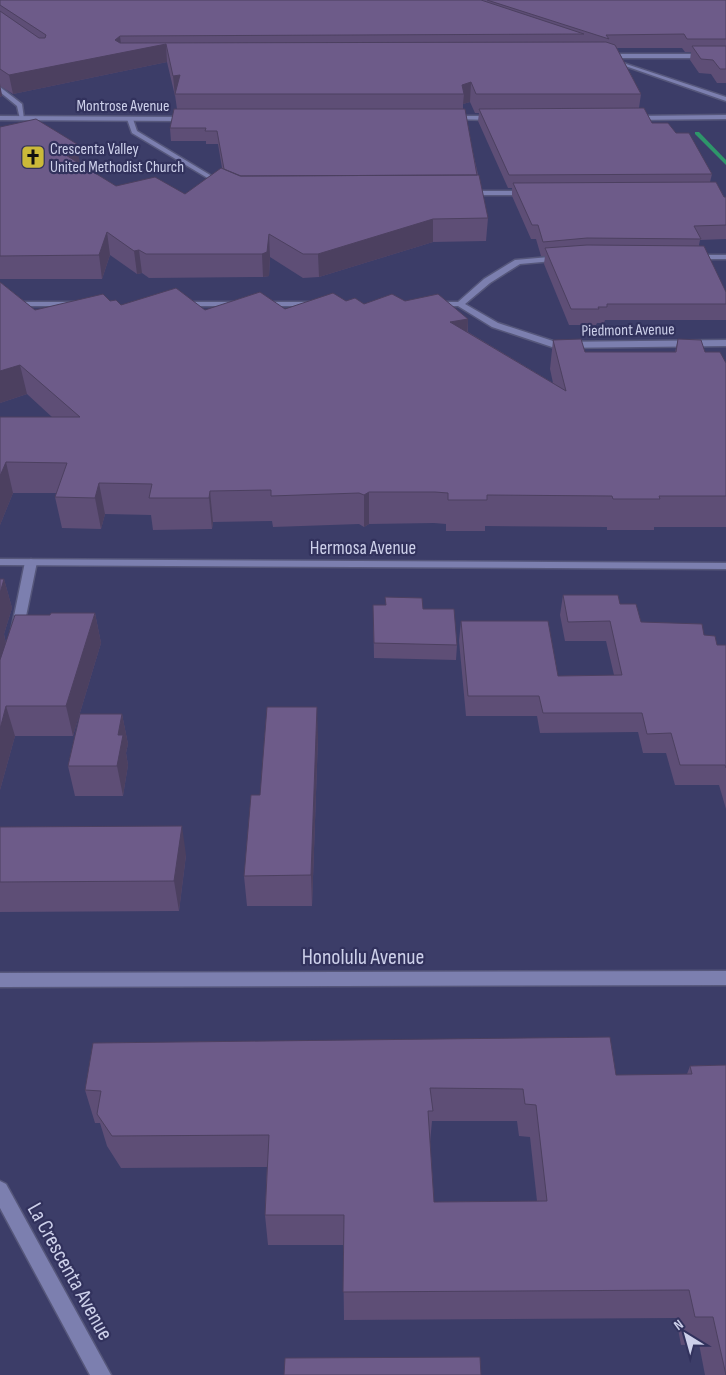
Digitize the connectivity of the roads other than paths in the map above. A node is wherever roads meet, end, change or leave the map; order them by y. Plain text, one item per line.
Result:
1 (726, 56) edge
2 (0, 89) edge
3 (726, 98) edge
4 (726, 117) edge
5 (0, 118) edge
6 (22, 118) junction
7 (130, 118) junction
8 (442, 118) edge
9 (500, 118) edge
10 (628, 118) edge
11 (197, 119) edge
12 (228, 188) edge
13 (538, 192) edge
14 (459, 193) edge
15 (575, 257) edge
16 (688, 257) edge
17 (726, 257) edge
18 (0, 304) edge
19 (94, 304) edge
20 (172, 304) edge
21 (325, 304) edge
22 (421, 304) edge
23 (460, 304) junction
24 (726, 343) edge
25 (0, 562) edge
26 (31, 562) junction
27 (726, 566) edge
28 (16, 640) edge
29 (726, 978) edge
30 (0, 980) edge
31 (0, 1190) edge
32 (101, 1375) edge

1 - 3 street
2 - 6 street
4 - 10 street
5 - 6 street, Montrose Avenue
6 - 7 street, Montrose Avenue
7 - 11 street, Montrose Avenue
7 - 12 street
8 - 9 street
13 - 14 street
15 - 23 street
16 - 17 street
18 - 19 street
20 - 21 street
22 - 23 street
23 - 24 street, Piedmont Avenue
25 - 26 street, Hermosa Avenue
26 - 27 street, Hermosa Avenue
26 - 28 street
29 - 30 street, Honolulu Avenue
31 - 32 street, La Crescenta Avenue

